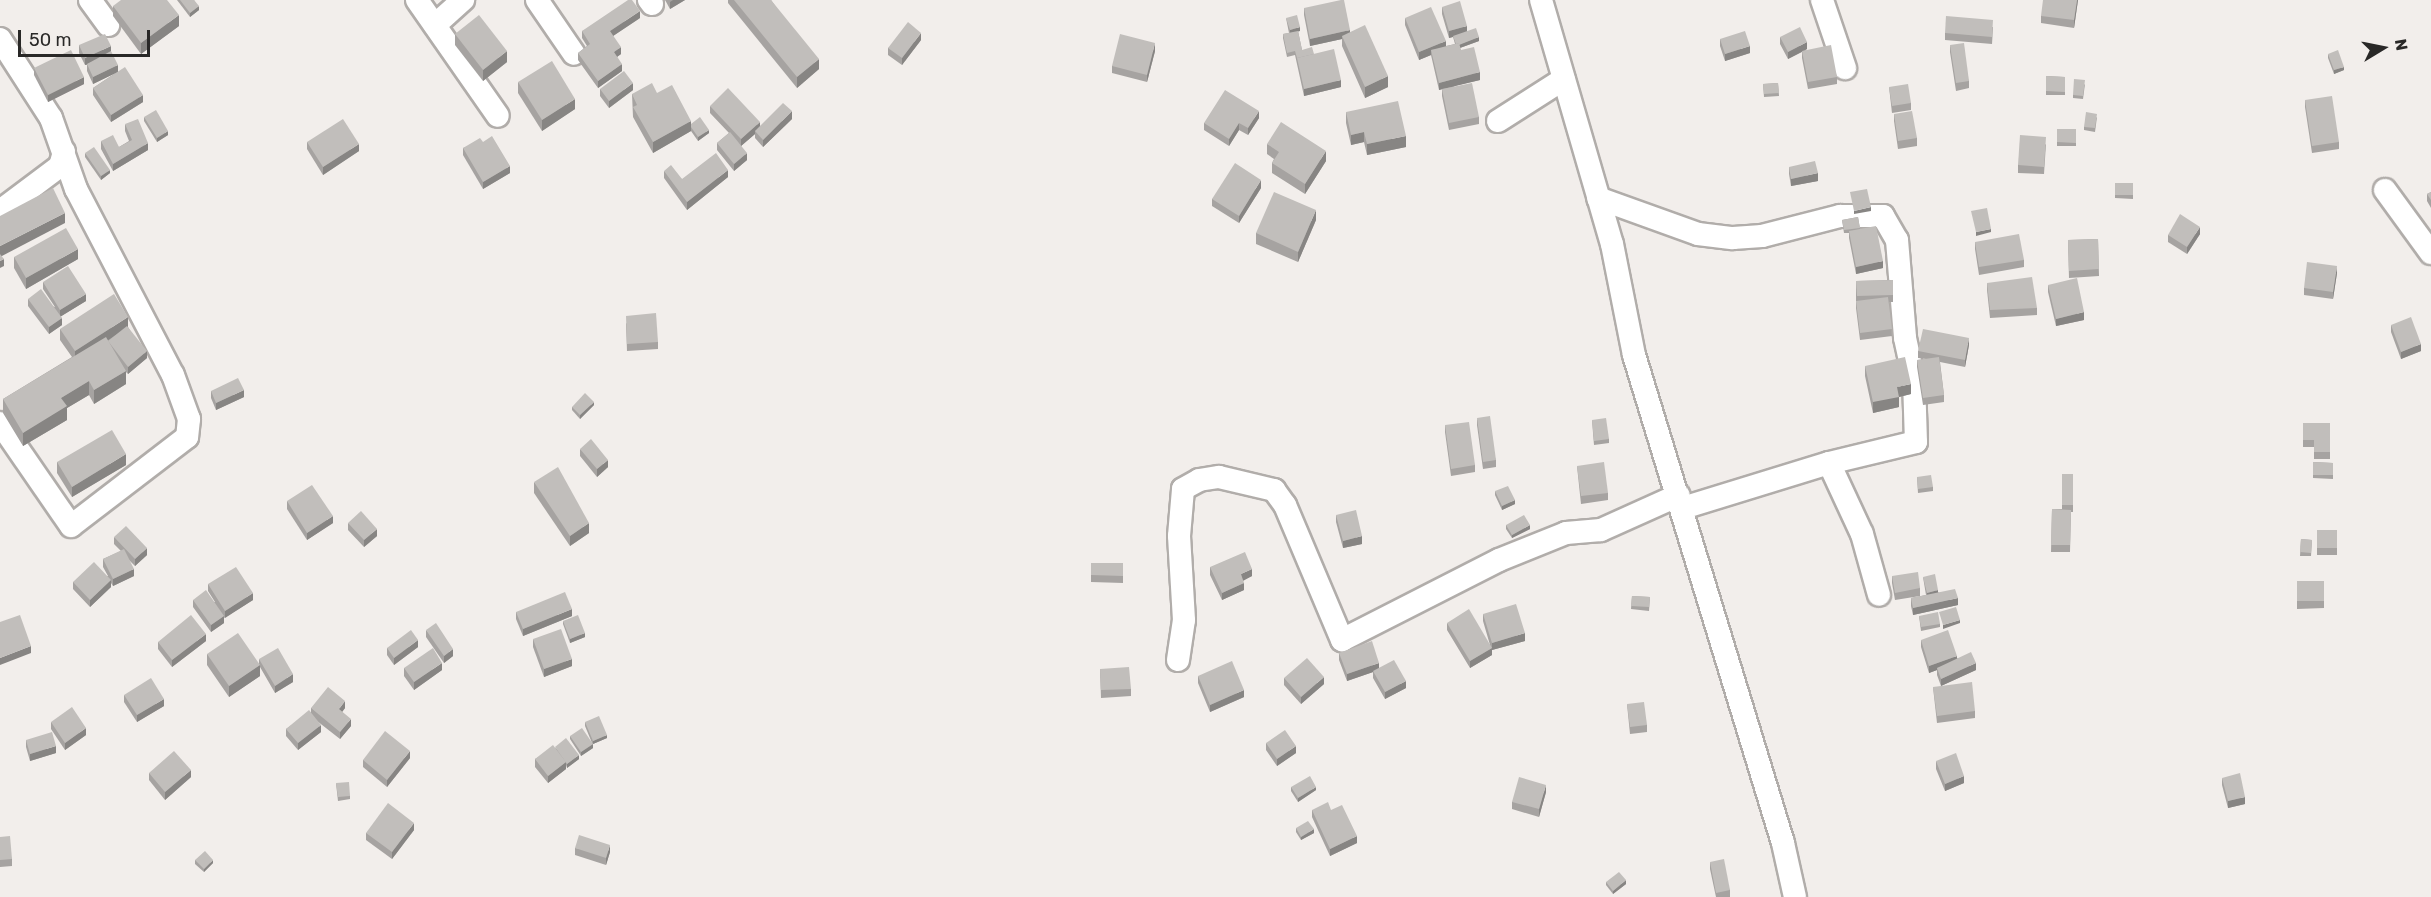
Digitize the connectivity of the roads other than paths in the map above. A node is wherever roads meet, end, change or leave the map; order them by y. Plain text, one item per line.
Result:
1 (90, 0) edge
2 (417, 0) edge
3 (463, 0) edge
4 (537, 0) edge
5 (1541, 0) edge
6 (1822, 0) edge
7 (108, 25) dead end
8 (435, 25) junction
9 (0, 39) edge
10 (574, 54) dead end
11 (1845, 68) dead end
12 (1564, 79) junction
13 (498, 116) dead end
14 (1498, 121) dead end
15 (64, 152) junction
16 (2385, 190) dead end
17 (1598, 198) junction
18 (0, 211) edge
19 (2431, 253) edge
20 (0, 423) edge
21 (1829, 463) junction
22 (1681, 502) junction
23 (1879, 595) dead end
24 (1178, 660) dead end
25 (1795, 897) edge

1 - 7 street
2 - 8 street
3 - 8 street
4 - 10 street
5 - 12 street
6 - 11 street
8 - 13 street
9 - 15 street
12 - 14 street
12 - 17 street
15 - 18 street
15 - 20 street
16 - 19 street
17 - 21 street
17 - 22 street
21 - 22 street
21 - 23 street
22 - 24 street
22 - 25 street

